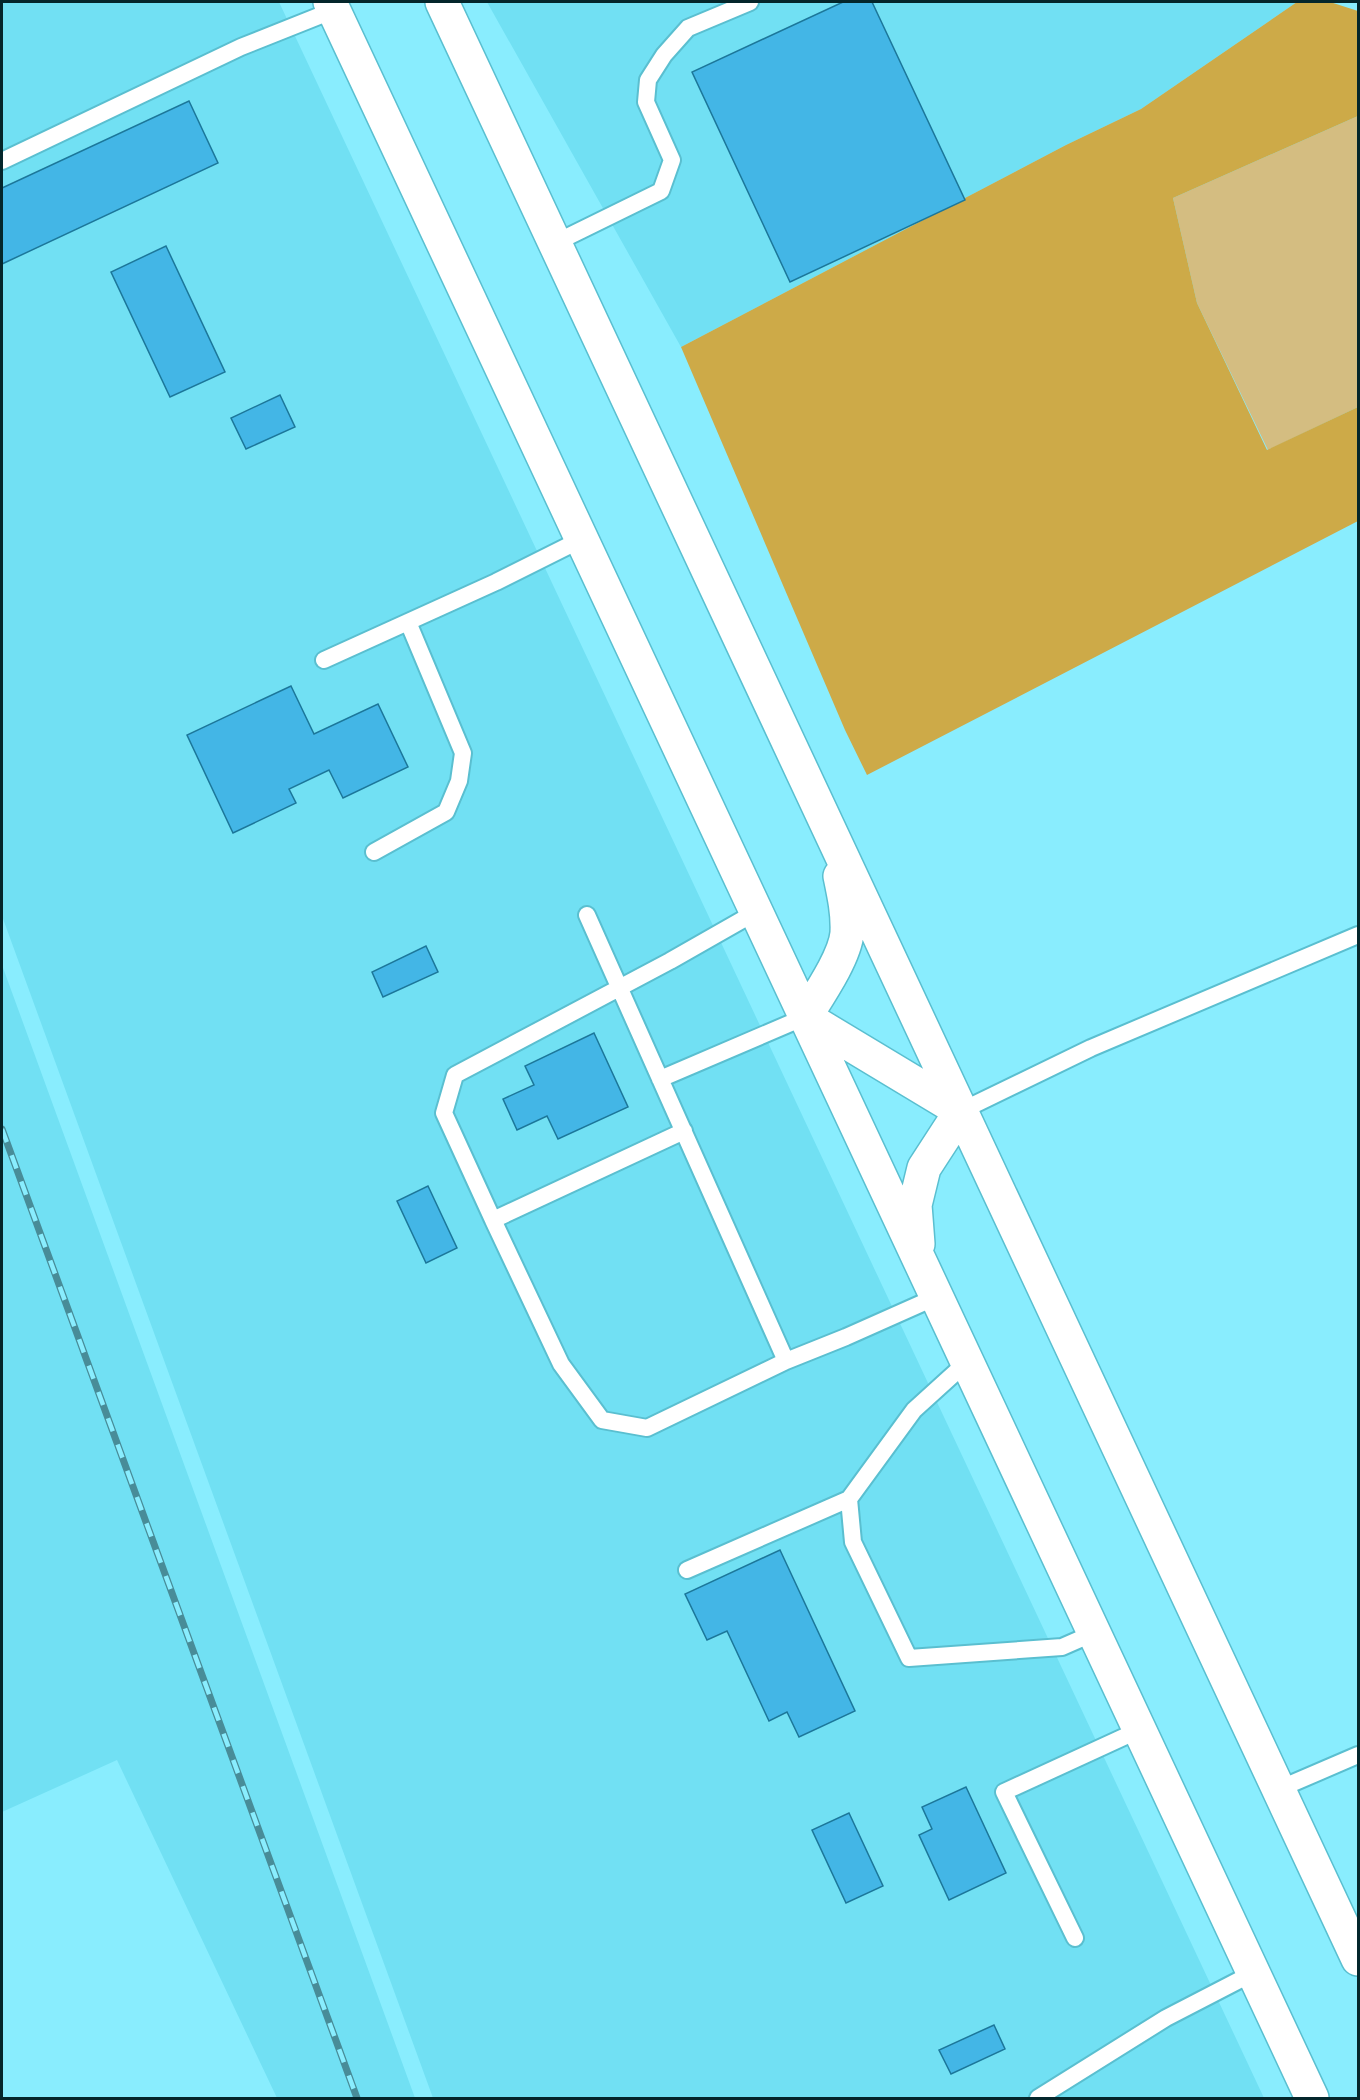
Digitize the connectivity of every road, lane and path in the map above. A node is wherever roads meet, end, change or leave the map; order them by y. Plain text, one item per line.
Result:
1 (442, 2) edge
2 (750, 2) edge
3 (332, 6) edge
4 (2, 161) edge
5 (555, 243) junction
6 (582, 539) junction
7 (408, 622) junction
8 (324, 660) dead end
9 (834, 838) junction
10 (374, 852) dead end
11 (756, 912) junction
12 (588, 915) dead end
13 (1359, 935) edge
14 (620, 987) junction
15 (805, 1017) junction
16 (660, 1079) junction
17 (961, 1111) junction
18 (684, 1131) junction
19 (493, 1220) junction
20 (918, 1258) junction
21 (936, 1297) junction
22 (786, 1361) junction
23 (967, 1362) junction
24 (849, 1499) junction
25 (687, 1570) dead end
26 (1094, 1633) junction
27 (1139, 1730) junction
28 (1359, 1755) edge
29 (1279, 1789) junction
30 (1075, 1938) dead end
31 (1359, 1959) edge
32 (1253, 1973) junction
33 (1038, 2098) edge
34 (1312, 2098) edge

1 - 5 main road
2 - 5 lane
3 - 4 lane
3 - 6 main road
5 - 9 main road
6 - 7 lane
6 - 11 main road
7 - 8 lane
7 - 10 lane
9 - 15 main road
9 - 17 main road
11 - 14 lane
11 - 15 main road
12 - 14 lane
13 - 17 lane
14 - 16 lane
14 - 19 lane
15 - 16 lane
15 - 17 main road
15 - 20 main road
16 - 18 lane
17 - 20 main road
17 - 29 main road
18 - 19 lane
18 - 22 lane
19 - 22 lane
20 - 21 main road
21 - 22 lane
21 - 23 main road
23 - 24 lane
23 - 26 main road
24 - 25 lane
24 - 26 lane
26 - 27 main road
27 - 30 lane
27 - 32 main road
28 - 29 lane
29 - 31 main road
32 - 33 lane
32 - 34 main road

